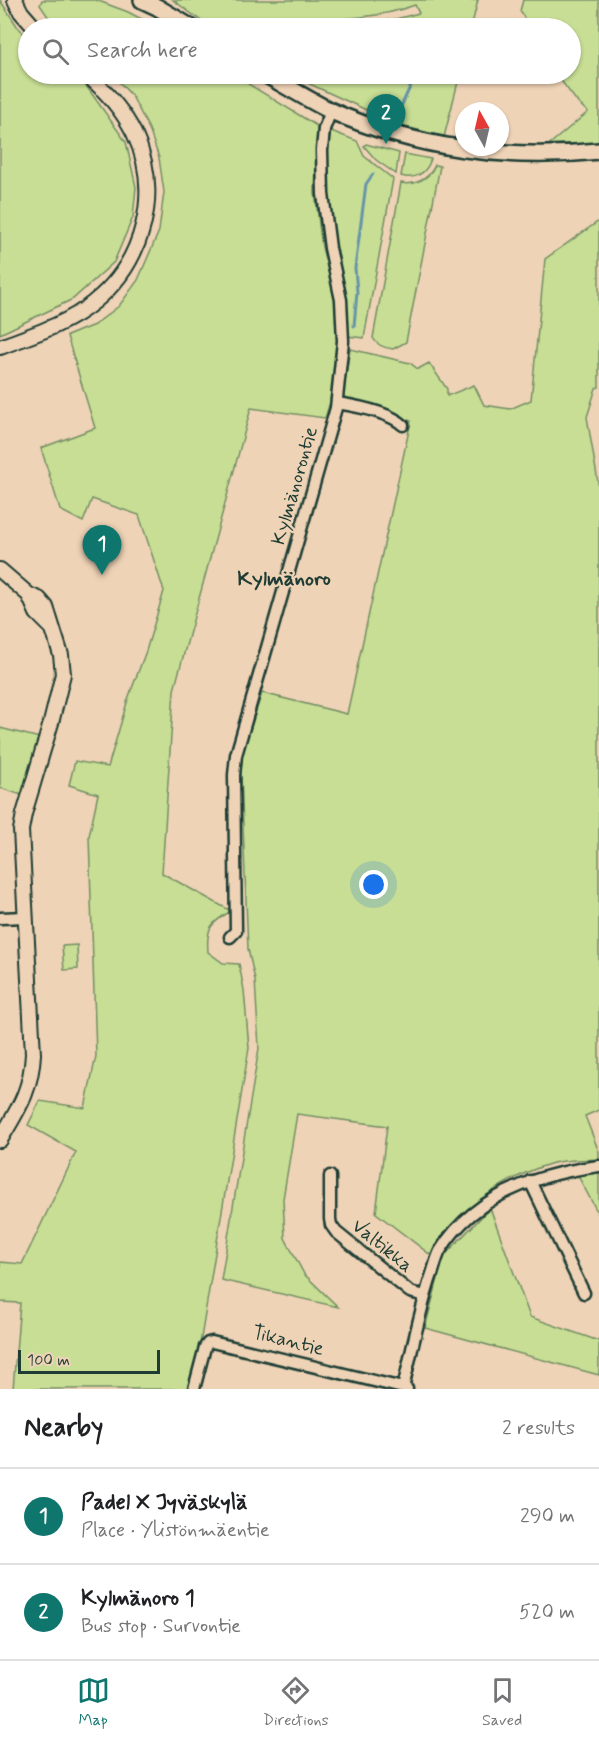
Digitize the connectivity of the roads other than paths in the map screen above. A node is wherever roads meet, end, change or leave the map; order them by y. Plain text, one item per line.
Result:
1 (16, 0) edge
2 (142, 0) edge
3 (26, 18) edge
4 (175, 18) edge
5 (97, 84) edge
6 (283, 84) edge
7 (331, 111) junction
8 (599, 151) edge
9 (0, 347) edge
10 (337, 403) junction
11 (403, 425) dead end
12 (0, 570) edge
13 (26, 917) junction
14 (0, 918) edge
15 (230, 937) dead end
16 (0, 1140) edge
17 (599, 1166) edge
18 (330, 1176) dead end
19 (530, 1181) junction
20 (584, 1293) dead end
21 (425, 1296) junction
22 (405, 1388) edge
23 (194, 1389) edge

1 - 3 street
2 - 4 main road
5 - 9 street
6 - 7 main road
7 - 8 main road
7 - 10 street, Kylmänorontie
10 - 11 street
10 - 15 street, Kylmänorontie
12 - 13 street
13 - 14 street
13 - 16 street
17 - 19 street
18 - 21 street, Valtikka
19 - 20 street
19 - 21 street
21 - 22 street
22 - 23 street, Tikantie

